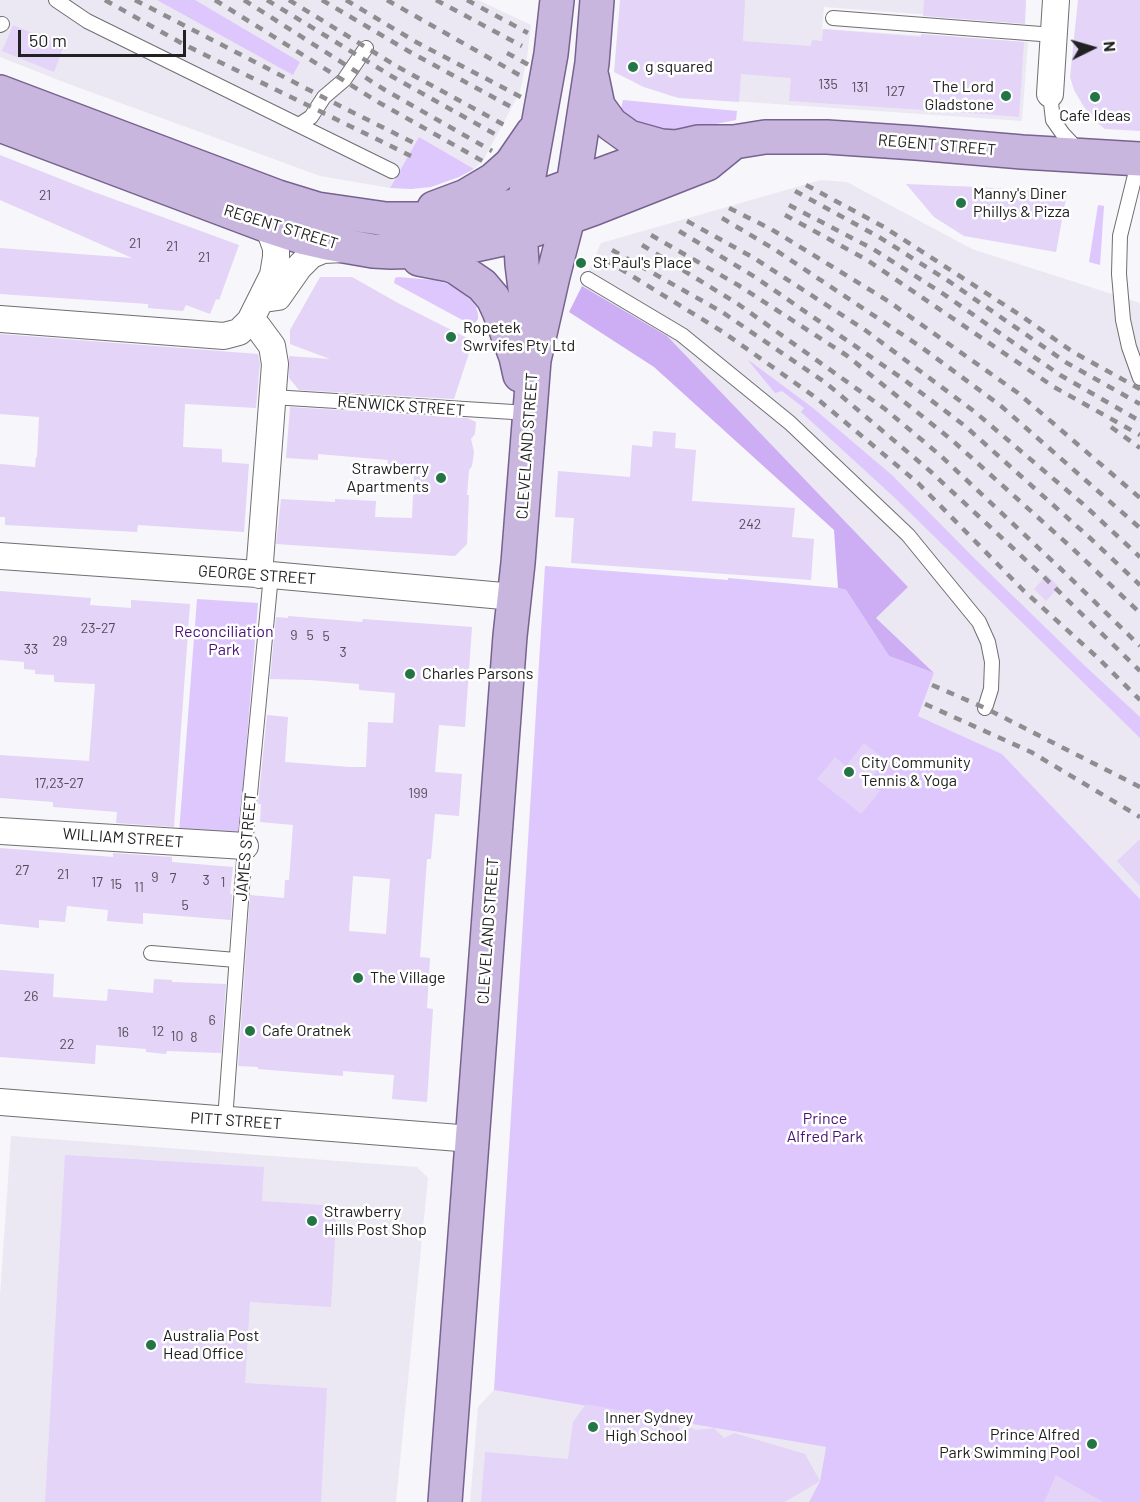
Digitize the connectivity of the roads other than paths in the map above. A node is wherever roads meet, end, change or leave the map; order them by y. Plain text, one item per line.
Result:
1 (56, 0) edge
2 (557, 0) edge
3 (597, 0) edge
4 (1056, 0) edge
5 (833, 18) dead end
6 (1054, 35) junction
7 (366, 48) dead end
8 (592, 63) junction
9 (0, 92) edge
10 (1050, 94) joint
11 (541, 111) junction
12 (0, 125) edge
13 (299, 125) junction
14 (734, 142) junction
15 (676, 147) junction
16 (1084, 156) junction
17 (1140, 159) edge
18 (392, 171) dead end
19 (573, 185) junction
20 (523, 218) junction
21 (568, 218) junction
22 (386, 219) junction
23 (268, 226) junction
24 (362, 250) junction
25 (588, 279) dead end
26 (256, 310) junction
27 (0, 319) edge
28 (534, 360) junction
29 (1140, 378) edge
30 (272, 397) junction
31 (529, 413) junction
32 (0, 556) edge
33 (265, 575) junction
34 (514, 597) junction
35 (985, 708) dead end
36 (0, 831) edge
37 (245, 846) junction
38 (151, 953) dead end
39 (236, 960) junction
40 (0, 1102) edge
41 (225, 1120) junction
42 (472, 1139) junction
43 (445, 1502) edge

1 - 13 lane
2 - 11 main road, CLEVELAND STREET
3 - 8 main road, CLEVELAND STREET
4 - 6 street
5 - 6 lane
6 - 10 street
7 - 13 lane
8 - 15 main road
8 - 19 main road, CLEVELAND STREET
9 - 22 main road, REGENT STREET
10 - 16 lane
11 - 20 main road, CLEVELAND STREET
11 - 22 main road
12 - 23 main road, REGENT STREET
13 - 18 lane
14 - 15 main road, REGENT STREET
14 - 16 main road, REGENT STREET
14 - 21 main road, REGENT STREET
15 - 19 main road, REGENT STREET
16 - 17 main road, REGENT STREET
17 - 29 lane
19 - 20 main road, REGENT STREET
19 - 21 main road, CLEVELAND STREET
20 - 21 main road, REGENT STREET
20 - 22 main road, REGENT STREET
20 - 24 main road, REGENT STREET
20 - 28 main road, CLEVELAND STREET
21 - 28 main road, CLEVELAND STREET
23 - 24 main road, REGENT STREET
23 - 26 street
24 - 26 street
24 - 31 main road
25 - 35 lane
26 - 27 street
26 - 30 street, JAMES STREET
28 - 31 main road, CLEVELAND STREET
30 - 31 lane, RENWICK STREET
30 - 33 street, JAMES STREET
31 - 34 main road, CLEVELAND STREET
32 - 33 street, GEORGE STREET
33 - 34 street, GEORGE STREET
33 - 37 lane, JAMES STREET
34 - 42 main road, CLEVELAND STREET
36 - 37 street, WILLIAM STREET
37 - 39 lane, JAMES STREET
38 - 39 lane
39 - 41 lane, JAMES STREET
40 - 41 street, PITT STREET
41 - 42 street, PITT STREET
42 - 43 main road, CLEVELAND STREET

